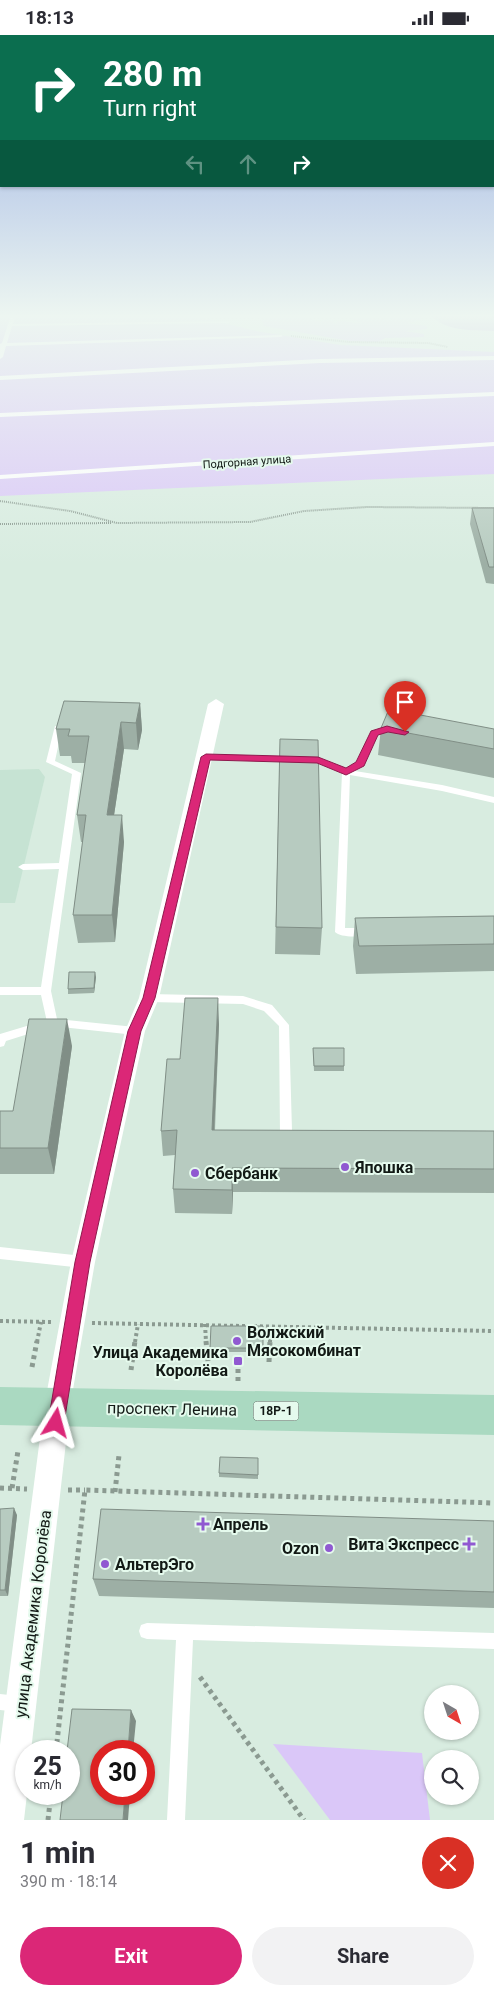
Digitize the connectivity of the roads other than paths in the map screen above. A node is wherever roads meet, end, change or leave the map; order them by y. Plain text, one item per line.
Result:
1 (393, 398) edge
2 (0, 415) edge
3 (494, 444) edge
4 (0, 477) edge
5 (216, 704) dead end
6 (58, 728) edge
7 (406, 733) edge
8 (206, 757) junction
9 (346, 772) junction
10 (494, 800) edge
11 (64, 866) junction
12 (23, 867) dead end
13 (379, 933) edge
14 (0, 991) edge
15 (46, 991) junction
16 (149, 998) junction
17 (52, 1022) junction
18 (134, 1031) junction
19 (0, 1043) edge
20 (306, 1137) edge
21 (0, 1253) edge
22 (83, 1262) junction
23 (0, 1406) edge
24 (58, 1407) junction
25 (494, 1415) edge
26 (147, 1631) dead end
27 (185, 1631) junction
28 (494, 1641) edge
29 (11, 1703) edge
30 (7, 1820) edge
31 (176, 1820) edge

1 - 2 lane
3 - 4 lane, Подгорная улица
5 - 8 street, улица Академика Королёва
6 - 11 lane
7 - 9 lane
8 - 9 lane
8 - 16 street, улица Академика Королёва
9 - 10 lane
9 - 13 lane
11 - 12 lane
11 - 15 lane
14 - 15 lane
15 - 17 lane
16 - 18 street, улица Академика Королёва
16 - 20 lane
17 - 18 lane
17 - 19 lane
18 - 22 street, улица Академика Королёва
21 - 22 lane
22 - 24 street, улица Академика Королёва
23 - 24 main road, проспект Ленина / 18Р-1
24 - 25 main road, проспект Ленина / 18Р-1
24 - 29 street, улица Академика Королёва
26 - 27 lane
27 - 28 lane
27 - 31 lane
29 - 30 street, улица Академика Королёва

